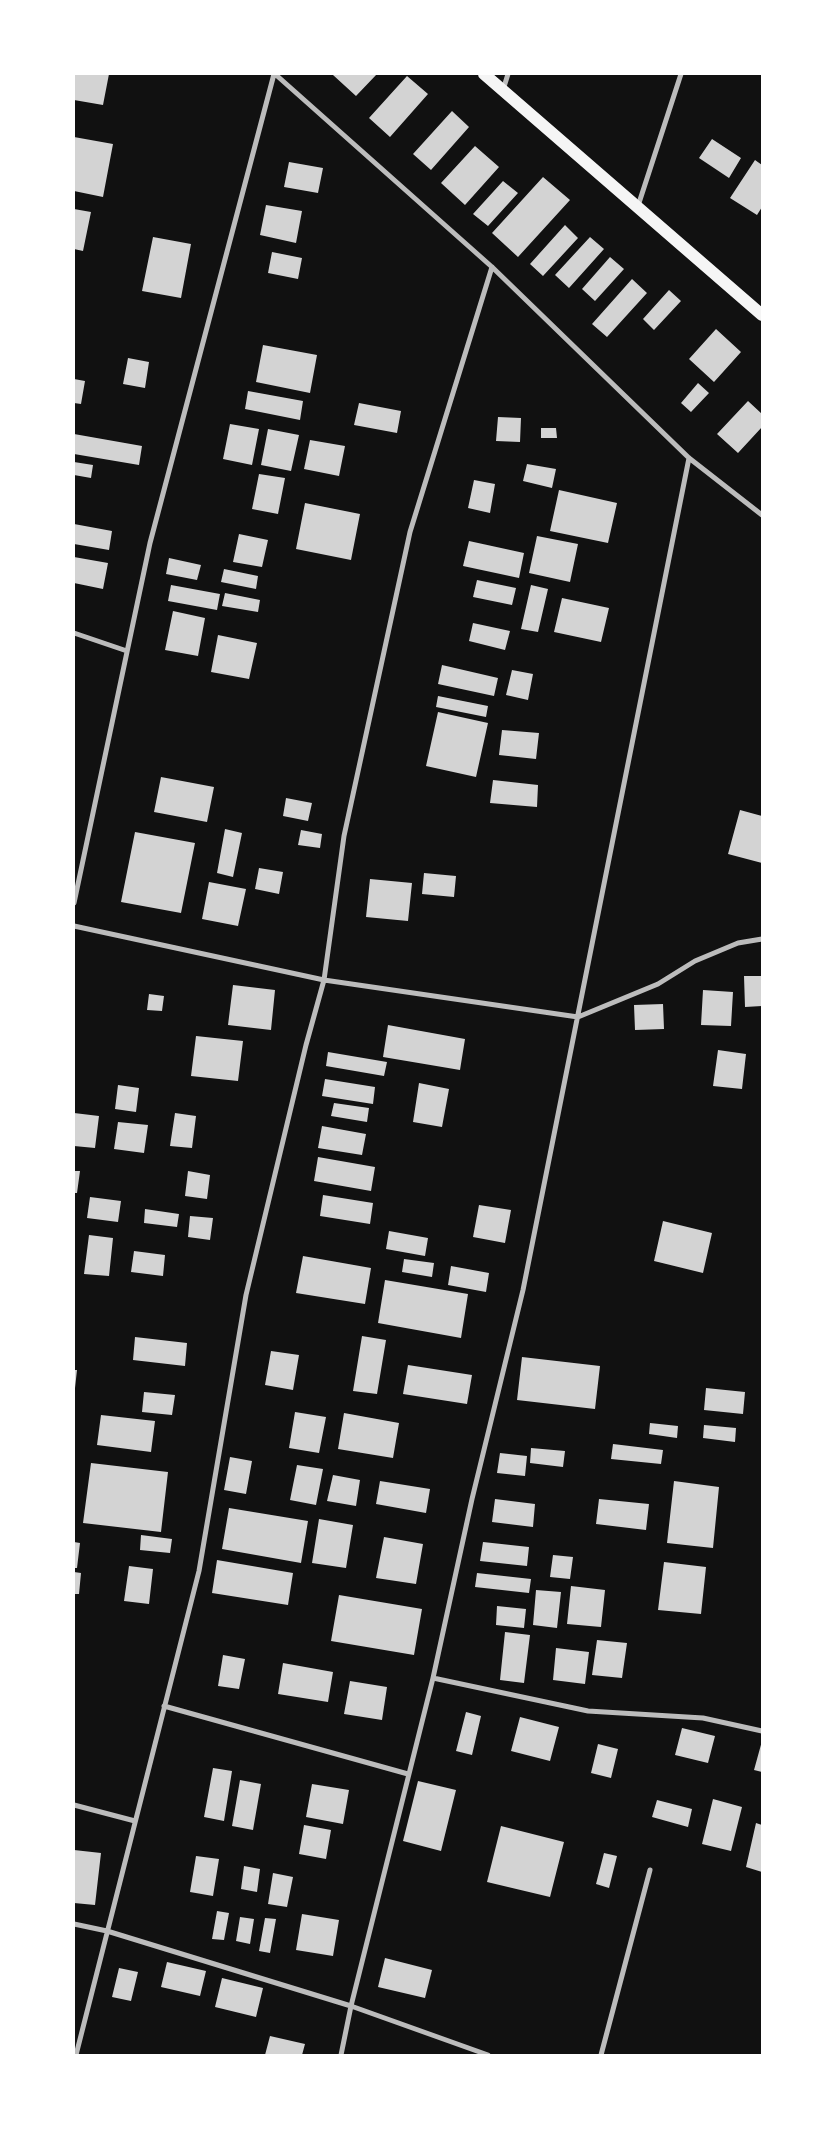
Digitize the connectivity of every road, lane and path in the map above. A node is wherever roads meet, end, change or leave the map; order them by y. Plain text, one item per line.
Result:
1 (275, 74) edge
2 (484, 74) edge
3 (508, 74) edge
4 (681, 74) edge
5 (503, 90) junction
6 (638, 207) junction
7 (492, 267) junction
8 (762, 315) edge
9 (689, 458) junction
10 (762, 515) edge
11 (74, 633) edge
12 (128, 651) junction
13 (74, 903) edge
14 (74, 926) edge
15 (762, 939) edge
16 (324, 980) junction
17 (578, 1017) junction
18 (434, 1678) junction
19 (164, 1706) junction
20 (762, 1731) edge
21 (408, 1774) junction
22 (74, 1805) edge
23 (135, 1821) junction
24 (650, 1870) dead end
25 (74, 1924) edge
26 (107, 1932) junction
27 (351, 2006) junction
28 (76, 2055) edge
29 (341, 2055) edge
30 (488, 2055) edge
31 (602, 2055) edge

1 - 7 street
1 - 12 street
2 - 5 main road
3 - 5 street
4 - 6 street
5 - 6 main road
6 - 8 main road
7 - 9 street
7 - 16 street
9 - 10 street
9 - 17 street
11 - 12 street
12 - 13 street
14 - 16 street
15 - 17 street
16 - 17 street
16 - 19 street
17 - 18 street
18 - 20 street
18 - 21 street
19 - 21 street
19 - 23 street
21 - 27 street
22 - 23 street
23 - 26 street
24 - 31 street
25 - 26 street
26 - 27 street
26 - 28 street
27 - 29 street
27 - 30 street

